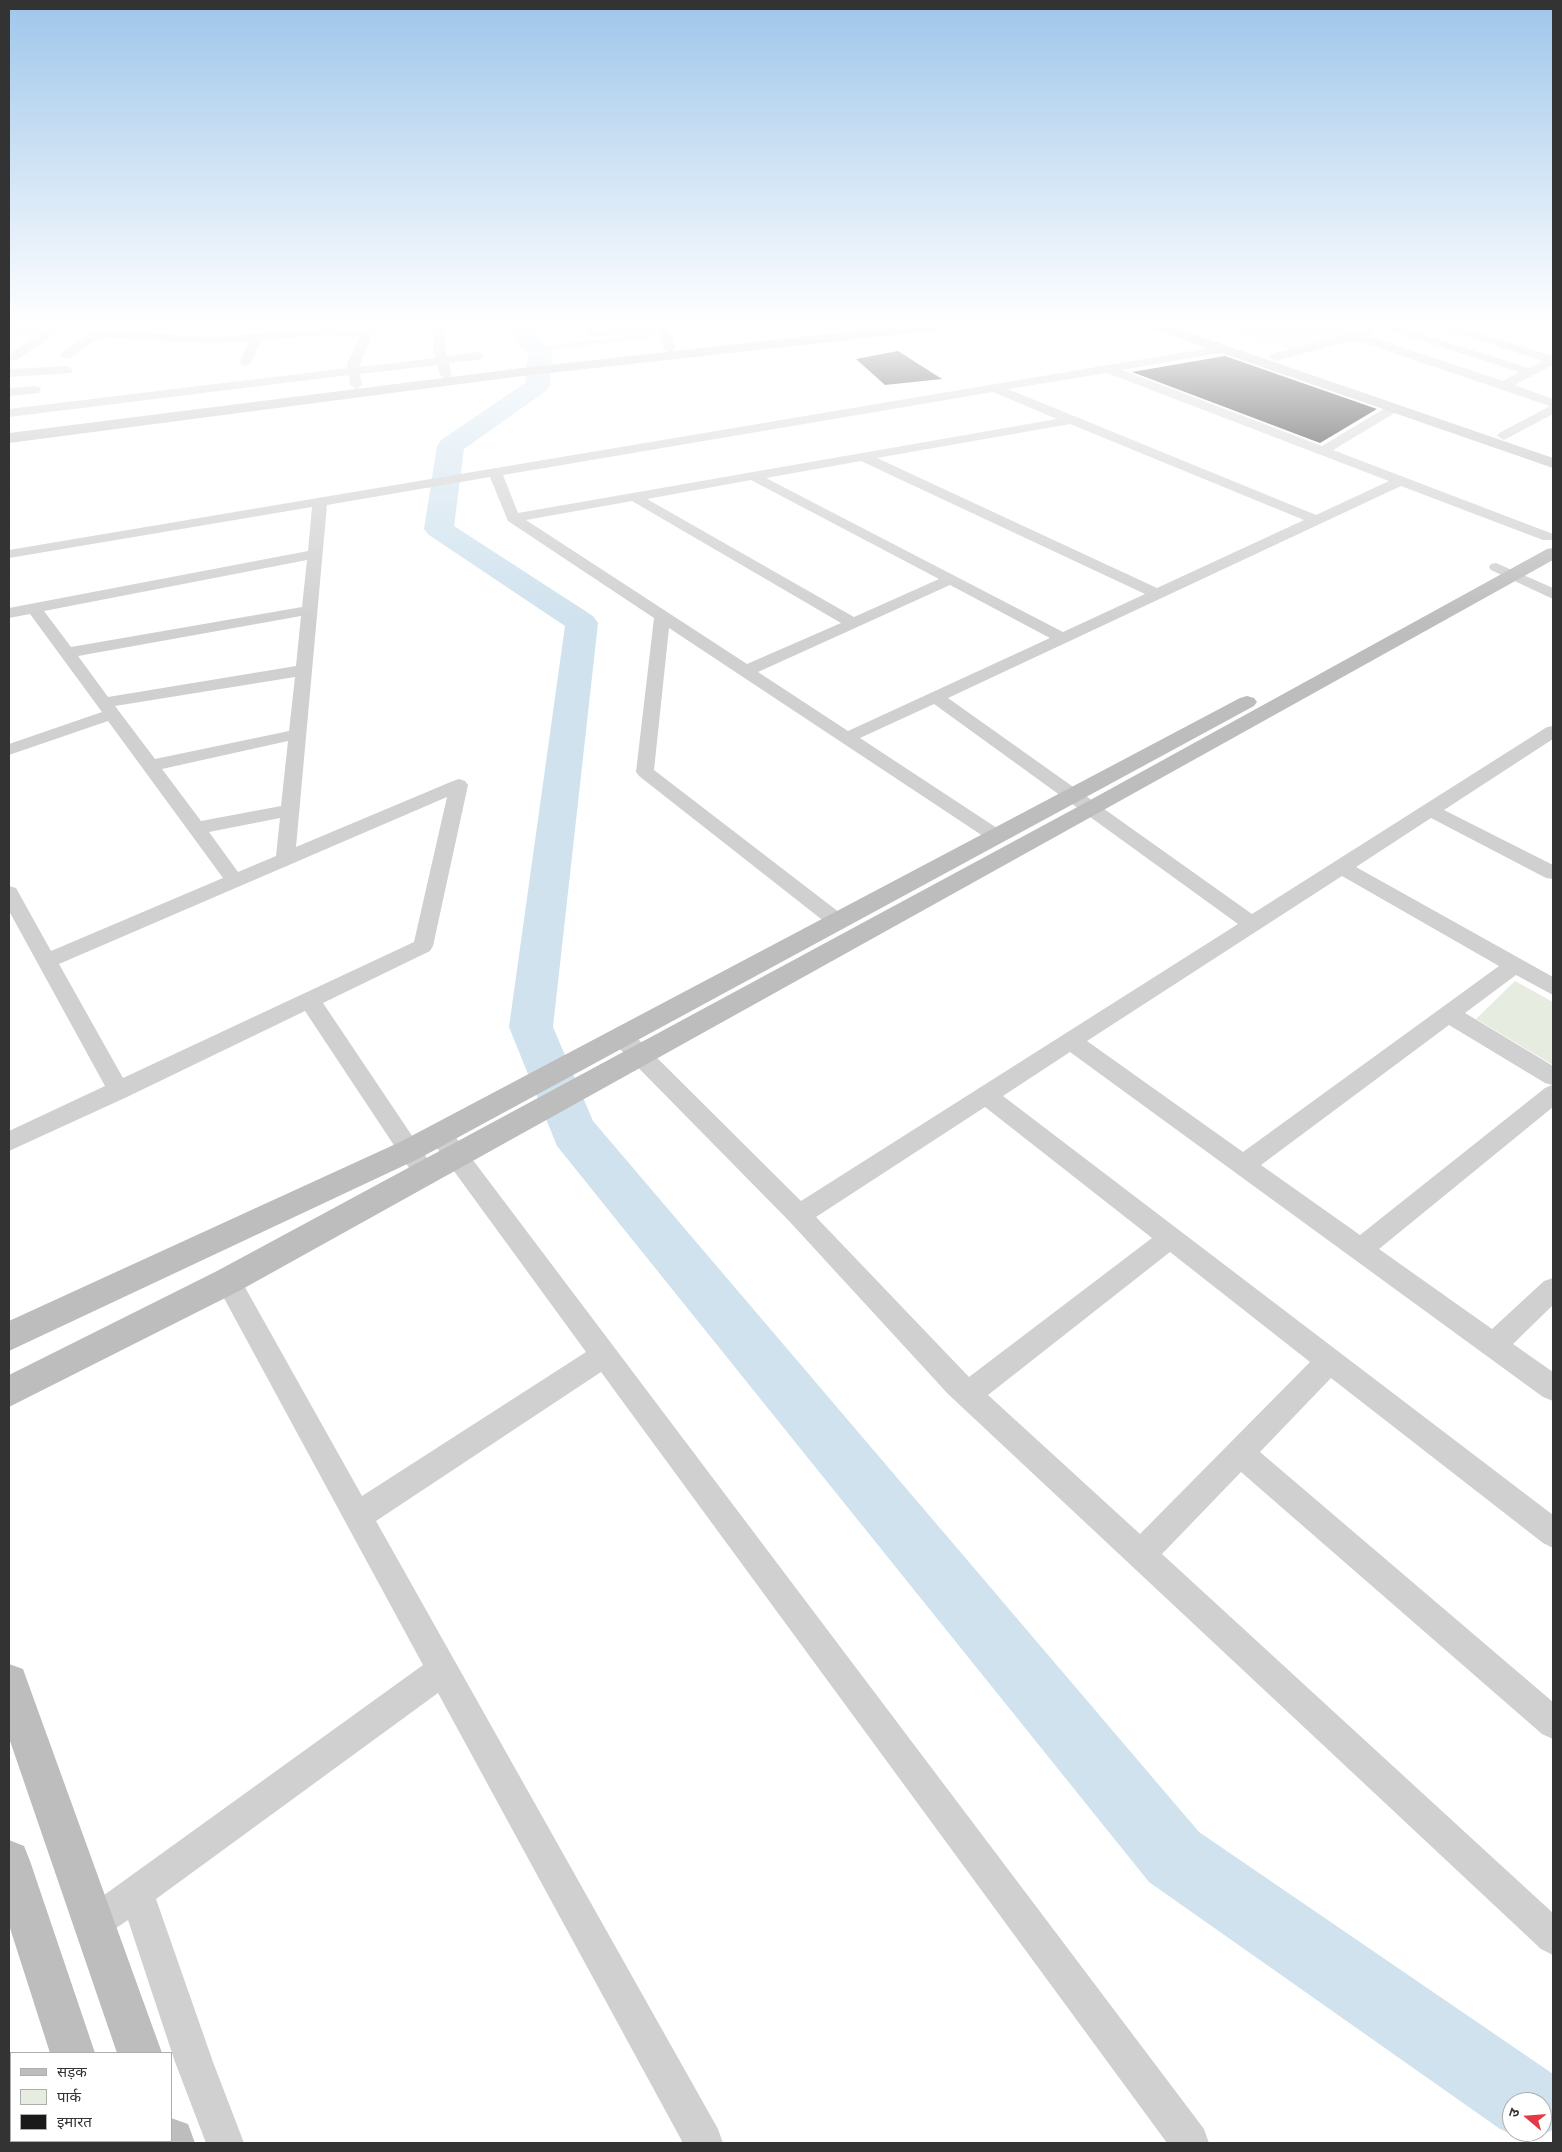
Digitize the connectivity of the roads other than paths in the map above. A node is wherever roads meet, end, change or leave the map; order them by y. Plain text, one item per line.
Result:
1 (61, 421) edge
2 (118, 421) edge
3 (796, 421) edge
4 (1063, 421) edge
5 (1074, 421) edge
6 (1245, 421) edge
7 (1372, 421) edge
8 (1433, 421) edge
9 (1462, 421) edge
10 (1530, 421) edge
11 (9, 429) edge
12 (1504, 436) junction
13 (9, 438) edge
14 (1323, 451) junction
15 (1553, 453) edge
16 (862, 456) junction
17 (1553, 463) edge
18 (490, 473) junction
19 (753, 476) junction
20 (1400, 481) junction
21 (634, 497) junction
22 (320, 502) junction
23 (513, 518) junction
24 (1316, 520) junction
25 (1552, 541) edge
26 (9, 554) edge
27 (315, 554) junction
28 (1505, 571) junction
29 (951, 579) junction
30 (1158, 594) junction
31 (1553, 594) edge
32 (34, 608) junction
33 (310, 610) junction
34 (9, 613) edge
35 (662, 616) junction
36 (853, 623) junction
37 (1063, 638) junction
38 (67, 653) junction
39 (304, 670) junction
40 (746, 671) junction
41 (936, 697) junction
42 (108, 708) junction
43 (1553, 731) edge
44 (298, 734) junction
45 (847, 738) junction
46 (9, 750) edge
47 (150, 766) junction
48 (1072, 795) junction
49 (1091, 808) junction
50 (290, 810) junction
51 (1430, 810) junction
52 (196, 828) junction
53 (996, 836) junction
54 (285, 859) junction
55 (1341, 867) junction
56 (1553, 874) edge
57 (235, 881) junction
58 (9, 893) edge
59 (836, 921) junction
60 (1252, 924) junction
61 (47, 961) junction
62 (1515, 965) junction
63 (1553, 987) edge
64 (310, 1001) junction
65 (1449, 1014) junction
66 (1070, 1041) junction
67 (624, 1050) junction
68 (1553, 1077) edge
69 (119, 1091) junction
70 (1553, 1094) edge
71 (986, 1095) junction
72 (458, 1140) junction
73 (9, 1142) edge
74 (418, 1161) junction
75 (1244, 1166) junction
76 (799, 1215) junction
77 (1170, 1238) junction
78 (1360, 1250) junction
79 (228, 1281) junction
80 (1553, 1289) edge
81 (9, 1336) edge
82 (1493, 1345) junction
83 (604, 1355) junction
84 (1330, 1360) junction
85 (1553, 1388) edge
86 (9, 1392) edge
87 (968, 1394) junction
88 (1240, 1453) junction
89 (358, 1516) junction
90 (1553, 1533) edge
91 (1141, 1554) junction
92 (443, 1670) junction
93 (9, 1683) edge
94 (1553, 1723) edge
95 (9, 1862) edge
96 (136, 1893) junction
97 (94, 1923) junction
98 (1553, 1937) edge
99 (72, 2052) edge
100 (140, 2052) edge
101 (225, 2143) edge
102 (704, 2143) edge
103 (1190, 2143) edge

1 - 11 street
2 - 13 street
3 - 18 street
4 - 16 street
5 - 24 street
6 - 14 street
7 - 14 street
8 - 17 street
9 - 12 street
10 - 12 street
12 - 15 street
14 - 20 street
16 - 19 street
16 - 30 street
18 - 22 street
18 - 23 street
19 - 21 street
19 - 29 street
20 - 24 street
20 - 25 street
21 - 23 street
21 - 36 street
22 - 26 street
22 - 27 street
23 - 35 street
24 - 30 street
25 - 28 street
27 - 32 street
27 - 33 street
28 - 31 street
28 - 48 street
28 - 49 street
29 - 36 street
29 - 37 street
30 - 37 street
32 - 34 street
32 - 38 street
33 - 38 street
33 - 39 street
35 - 40 street
35 - 59 street
36 - 40 street
37 - 41 street
38 - 42 street
39 - 42 street
39 - 44 street
40 - 45 street
41 - 45 street
41 - 48 street
42 - 46 street
42 - 47 street
43 - 51 street
44 - 47 street
44 - 50 street
45 - 53 street
47 - 52 street
48 - 49 street
48 - 53 street
49 - 60 street
49 - 67 street
50 - 52 street
50 - 54 street
51 - 55 street
51 - 56 street
52 - 57 street
53 - 59 street
54 - 57 street
54 - 64 street
55 - 60 street
55 - 62 street
57 - 61 street
58 - 61 street
59 - 67 street
60 - 66 street
61 - 69 street
62 - 63 street
62 - 65 street
64 - 69 street
64 - 74 street
65 - 68 street
65 - 75 street
66 - 71 street
66 - 75 street
67 - 72 street
67 - 76 street
69 - 73 street
70 - 78 street
71 - 76 street
71 - 77 street
72 - 74 street
72 - 83 street
74 - 79 street
74 - 81 street
75 - 78 street
76 - 87 street
77 - 84 street
77 - 87 street
78 - 82 street
79 - 86 street
79 - 89 street
80 - 82 street
82 - 85 street
83 - 89 street
83 - 103 street
84 - 88 street
84 - 90 street
87 - 91 street
88 - 91 street
88 - 94 street
89 - 92 street
91 - 98 street
92 - 96 street
92 - 102 street
93 - 97 street
95 - 99 street
96 - 97 street
96 - 101 street
97 - 100 street

